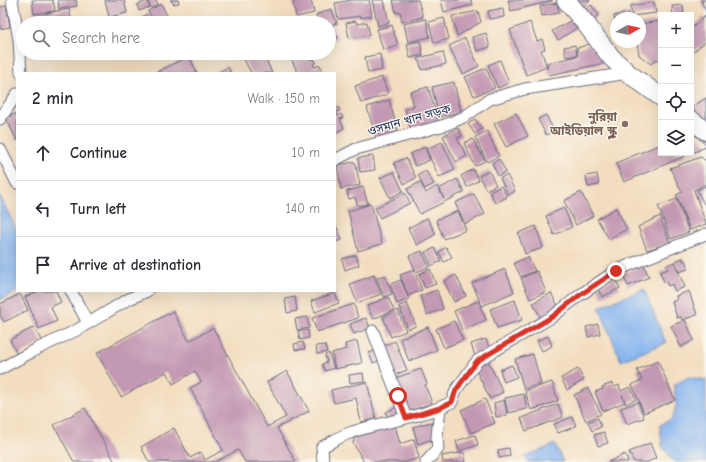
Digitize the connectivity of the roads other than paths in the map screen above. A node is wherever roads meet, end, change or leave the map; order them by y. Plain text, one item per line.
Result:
1 (12, 0) edge
2 (566, 0) edge
3 (16, 23) edge
4 (20, 60) edge
5 (21, 72) edge
6 (628, 73) junction
7 (16, 95) edge
8 (658, 95) edge
9 (0, 119) edge
10 (0, 149) edge
11 (336, 159) edge
12 (16, 181) edge
13 (706, 234) edge
14 (72, 292) edge
15 (145, 292) edge
16 (88, 324) junction
17 (374, 331) dead end
18 (0, 370) edge
19 (440, 408) junction
20 (406, 418) junction
21 (323, 462) edge
22 (426, 462) edge

1 - 3 street
2 - 6 main road
4 - 5 street
6 - 8 main road
6 - 11 street, ওসমান খান সড়ক
7 - 9 street
10 - 12 street
13 - 19 street
14 - 16 street
15 - 16 street
16 - 18 street
17 - 20 street
19 - 20 street
19 - 22 street
20 - 21 street

